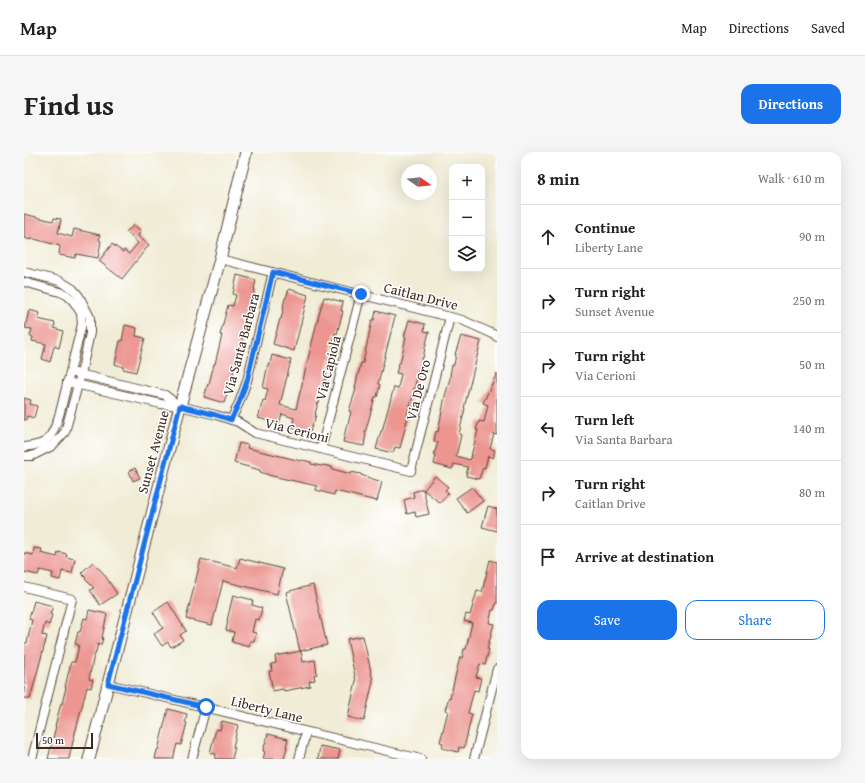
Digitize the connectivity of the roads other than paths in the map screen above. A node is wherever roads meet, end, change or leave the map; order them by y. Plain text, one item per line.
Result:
1 (246, 152) edge
2 (220, 259) junction
3 (24, 272) edge
4 (273, 272) junction
5 (24, 282) edge
6 (361, 294) junction
7 (450, 317) junction
8 (497, 337) edge
9 (70, 372) junction
10 (81, 374) junction
11 (67, 382) junction
12 (78, 384) junction
13 (180, 406) junction
14 (231, 420) junction
15 (24, 447) edge
16 (321, 449) junction
17 (24, 456) edge
18 (411, 470) joint
19 (24, 587) edge
20 (497, 669) edge
21 (108, 684) junction
22 (206, 707) junction
23 (306, 732) junction
24 (406, 757) edge
25 (32, 759) edge
26 (89, 759) edge
27 (192, 759) edge
28 (299, 759) edge
29 (421, 759) edge
30 (474, 759) edge

1 - 2 main road, Sunset Avenue
2 - 4 street, Caitlan Drive
2 - 13 main road, Sunset Avenue
3 - 10 street
4 - 6 street, Caitlan Drive
4 - 14 street, Via Santa Barbara
5 - 9 street
6 - 7 street, Caitlan Drive
6 - 16 street, Via Capiola
7 - 8 street, Caitlan Drive
7 - 18 street, Via De Oro
9 - 10 street, Via Cerioni
9 - 11 street
10 - 12 street
10 - 13 street, Via Cerioni
11 - 12 street, Via Cerioni
11 - 15 street
12 - 13 street, Via Cerioni
12 - 17 street
13 - 14 street, Via Cerioni
13 - 21 main road, Sunset Avenue
14 - 16 street, Via Cerioni
16 - 18 street, Via Cerioni
19 - 25 street
20 - 30 street
21 - 22 street, Liberty Lane
21 - 26 main road, Sunset Avenue
22 - 23 street, Liberty Lane
22 - 27 street
23 - 24 street, Liberty Lane
23 - 28 street
24 - 29 street, Liberty Lane

